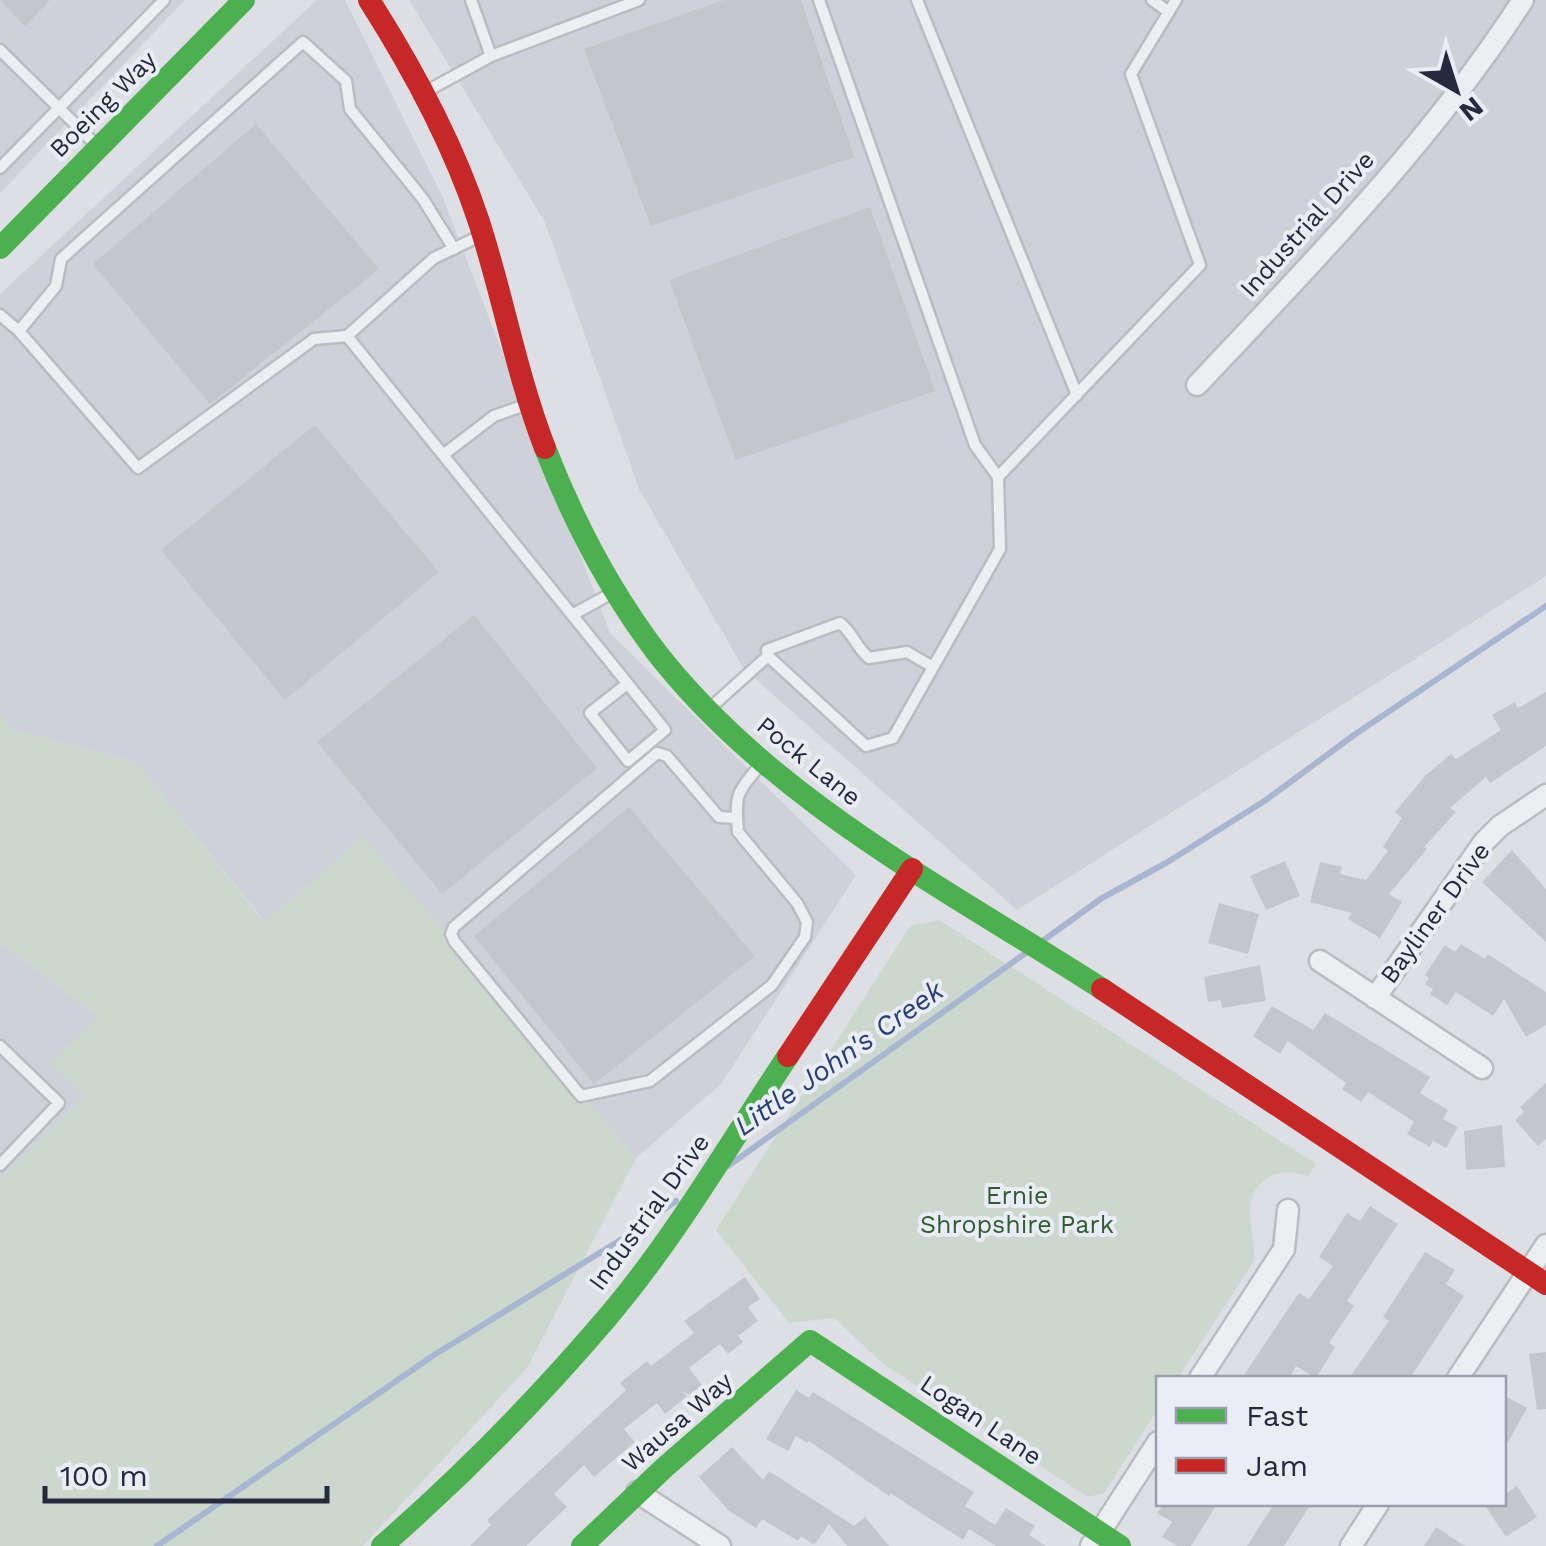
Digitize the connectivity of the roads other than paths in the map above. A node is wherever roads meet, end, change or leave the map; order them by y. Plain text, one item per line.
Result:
1 (164, 0) edge
2 (244, 0) edge
3 (369, 0) edge
4 (471, 0) edge
5 (639, 0) edge
6 (818, 0) edge
7 (917, 0) edge
8 (1152, 0) edge
9 (1176, 0) edge
10 (1523, 0) edge
11 (1169, 12) junction
12 (0, 50) edge
13 (491, 56) junction
14 (424, 92) junction
15 (59, 108) junction
16 (98, 148) junction
17 (0, 168) edge
18 (483, 235) junction
19 (0, 248) edge
20 (454, 249) junction
21 (0, 315) edge
22 (19, 331) junction
23 (346, 336) junction
24 (1197, 385) dead end
25 (1077, 395) junction
26 (529, 404) junction
27 (443, 455) junction
28 (998, 477) junction
29 (615, 591) junction
30 (572, 615) junction
31 (768, 656) junction
32 (933, 666) junction
33 (627, 684) junction
34 (707, 710) junction
35 (762, 764) junction
36 (1543, 805) edge
37 (737, 818) junction
38 (912, 868) junction
39 (1320, 961) dead end
40 (1375, 998) junction
41 (0, 1046) edge
42 (1482, 1068) dead end
43 (0, 1165) edge
44 (1288, 1210) dead end
45 (1546, 1245) edge
46 (1537, 1277) edge
47 (810, 1341) joint
48 (1201, 1376) edge
49 (1460, 1376) edge
50 (1156, 1445) edge
51 (637, 1492) junction
52 (1377, 1506) edge
53 (1095, 1539) edge
54 (382, 1546) edge
55 (582, 1546) edge
56 (720, 1546) edge
57 (1120, 1546) edge
58 (1351, 1546) edge

1 - 15 lane
2 - 16 street, Boeing Way
3 - 14 street, Pock Lane
4 - 13 lane
5 - 13 lane
6 - 28 lane
7 - 25 lane
8 - 11 lane
9 - 11 lane
10 - 24 street, Industrial Drive
11 - 25 lane
12 - 15 lane
13 - 14 lane
14 - 18 street, Pock Lane
15 - 16 lane
15 - 17 lane
16 - 19 street, Boeing Way
18 - 20 lane
18 - 26 street, Pock Lane
20 - 22 lane
20 - 23 lane
21 - 22 lane
22 - 23 lane
23 - 27 lane
25 - 28 lane
26 - 27 lane
26 - 29 street, Pock Lane
27 - 30 lane
28 - 32 lane
29 - 30 lane
29 - 34 street, Pock Lane
30 - 33 lane
31 - 32 lane
31 - 32 lane
31 - 34 lane
33 - 33 lane
34 - 35 street, Pock Lane
35 - 37 lane
35 - 38 street, Pock Lane
36 - 40 street, Bayliner Drive
37 - 37 lane
38 - 46 street, Pock Lane
38 - 54 street, Industrial Drive
39 - 40 street
40 - 42 street
41 - 43 lane
44 - 48 street
45 - 46 street
46 - 49 street
47 - 51 street, Wausa Way
47 - 53 street, Logan Lane
50 - 53 street
51 - 55 street, Wausa Way
51 - 56 street
52 - 58 street
53 - 57 street, Logan Lane

